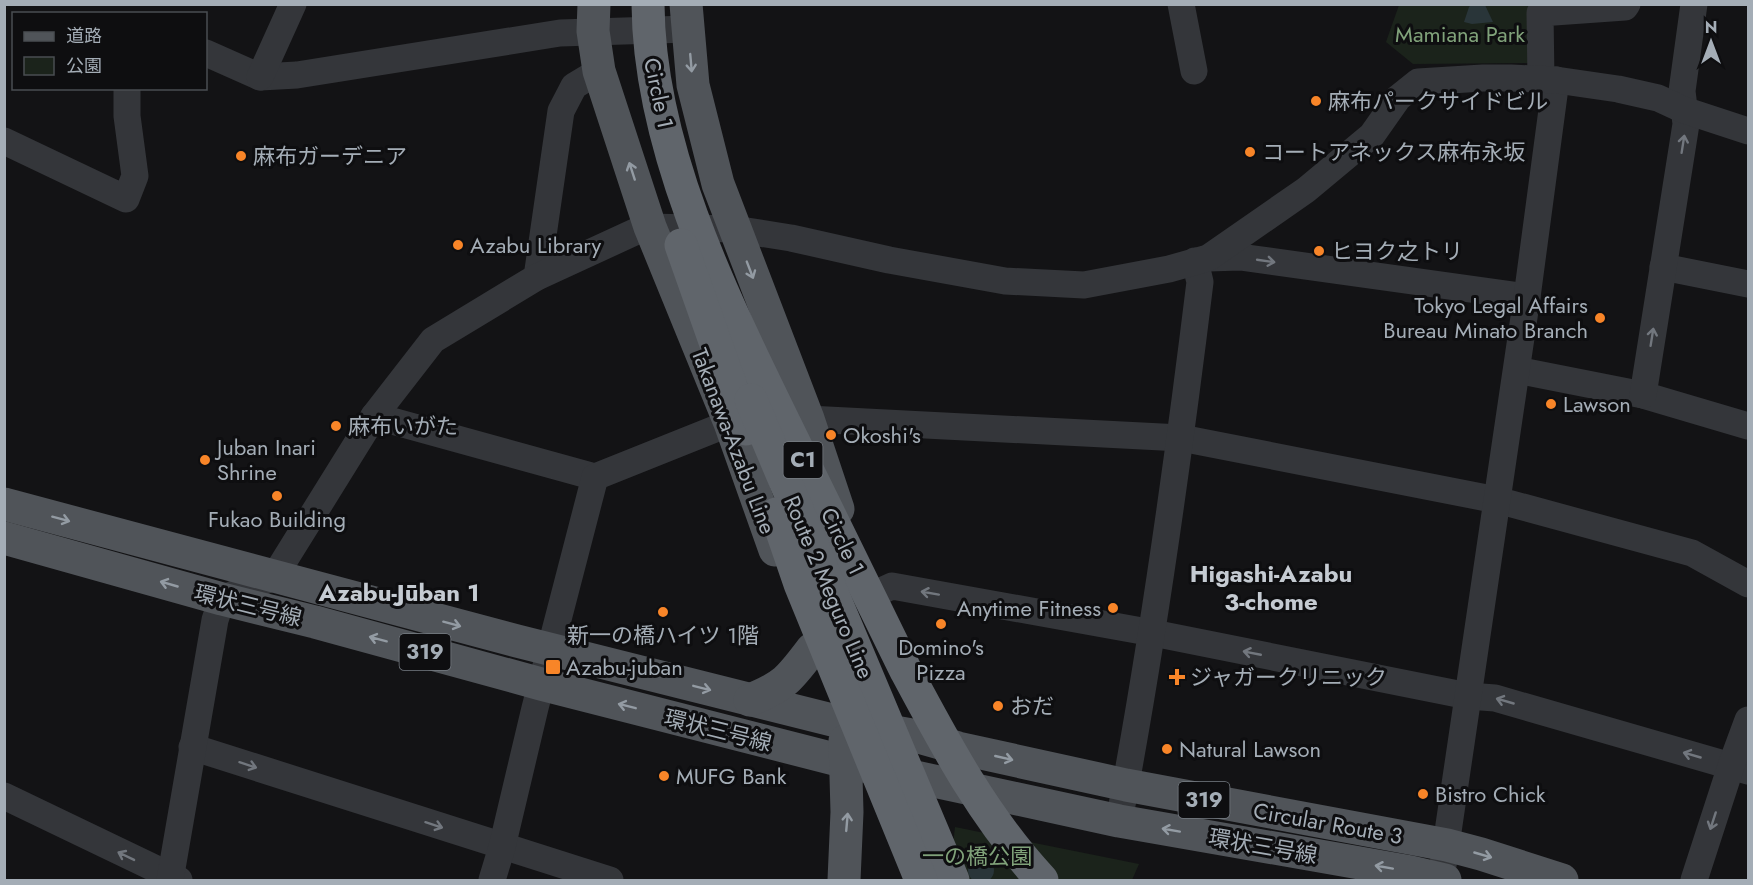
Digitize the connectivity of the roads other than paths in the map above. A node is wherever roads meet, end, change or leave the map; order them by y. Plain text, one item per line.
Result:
1 (293, 4) edge
2 (634, 4) edge
3 (648, 4) edge
4 (1181, 4) edge
5 (1627, 4) edge
6 (1694, 4) edge
7 (1541, 9) edge
8 (687, 17) edge
9 (594, 18) edge
10 (650, 48) junction
11 (207, 53) edge
12 (599, 71) junction
13 (1194, 71) dead end
14 (260, 76) junction
15 (1549, 80) junction
16 (127, 90) edge
17 (1684, 110) junction
18 (1749, 131) edge
19 (4, 141) edge
20 (663, 177) junction
21 (650, 227) junction
22 (734, 229) junction
23 (1201, 259) junction
24 (1663, 267) junction
25 (537, 277) junction
26 (1749, 285) edge
27 (1527, 297) junction
28 (1517, 370) junction
29 (1643, 395) junction
30 (374, 416) junction
31 (808, 420) junction
32 (730, 423) junction
33 (1749, 426) edge
34 (1181, 438) junction
35 (595, 477) junction
36 (1497, 500) junction
37 (4, 504) edge
38 (4, 538) edge
39 (274, 578) junction
40 (1749, 584) edge
41 (868, 597) junction
42 (222, 599) junction
43 (1153, 633) junction
44 (550, 650) junction
45 (812, 650) junction
46 (541, 684) junction
47 (1468, 696) junction
48 (750, 700) junction
49 (1749, 720) edge
50 (844, 723) junction
51 (912, 735) junction
52 (192, 747) junction
53 (846, 762) junction
54 (1740, 768) edge
55 (913, 777) junction
56 (1126, 785) junction
57 (4, 796) edge
58 (1119, 821) junction
59 (1447, 845) junction
60 (502, 847) junction
61 (173, 879) edge
62 (492, 880) edge
63 (610, 880) edge
64 (843, 880) edge
65 (902, 880) edge
66 (921, 880) edge
67 (952, 880) edge
68 (1027, 880) edge
69 (1042, 880) edge
70 (1443, 880) edge
71 (1563, 880) edge
72 (1694, 880) edge

1 - 14 street
2 - 20 highway, Circle 1 / C1
3 - 10 highway, Circle 1 / C1, bridge
4 - 13 street
5 - 7 street
6 - 17 street
7 - 15 street
8 - 9 street
8 -> 22 main road
9 - 12 main road, Takanawa-Azabu Line
9 - 14 street
10 - 67 highway, Route 2 Meguro Line, bridge
10 - 69 highway, Circle 1 / C1, bridge
11 - 14 street
21 -> 12 main road, Takanawa-Azabu Line
12 - 25 street
15 - 17 street
15 - 23 street
15 - 27 street
16 - 19 street
17 - 18 street
24 -> 17 street
20 - 66 highway, Route 2 Meguro Line, bridge
20 - 68 highway, Circle 1 / C1
21 - 22 street
21 - 25 street
21 - 32 main road, Takanawa-Azabu Line
22 - 23 street
22 -> 31 main road
23 -> 27 street
23 - 34 street
24 - 26 street
29 -> 24 street
25 - 30 street
27 - 28 street
28 - 29 street
28 - 36 street
29 - 33 street
30 - 35 street
30 - 39 street
31 - 34 street
31 - 41 main road
32 - 35 street
32 - 45 main road, Takanawa-Azabu Line
34 - 36 street
34 - 43 street
35 - 44 street
36 - 40 street
36 - 47 street
37 -> 39 main road, 環状三号線 / 319
42 -> 38 main road, 環状三号線 / 319
39 - 42 street
39 -> 44 main road, 環状三号線 / 319
43 -> 41 street
41 - 51 main road
46 -> 42 main road, 環状三号線 / 319
42 - 52 street
47 -> 43 street
43 - 56 street
44 - 46 street
44 -> 48 main road, 環状三号線 / 319
45 - 48 main road
45 - 50 main road, Takanawa-Azabu Line
53 -> 46 main road, 環状三号線 / 319
46 - 60 street
54 -> 47 street
47 - 59 street
48 - 50 main road, 環状三号線 / 319
49 - 54 street
50 - 51 main road, Circular Route 3 / 319
50 - 53 main road, Takanawa-Azabu Line
51 - 55 main road
51 -> 56 main road, Circular Route 3 / 319
52 -> 60 street
52 - 61 street
53 - 55 main road, 環状三号線 / 319
64 -> 53 main road, Takanawa-Azabu Line
54 -> 72 street
55 - 58 main road, 環状三号線 / 319
55 - 65 main road
56 - 58 street
56 - 59 main road, Circular Route 3 / 319
61 -> 57 street
70 -> 58 main road, 環状三号線 / 319
59 - 70 street
59 -> 71 main road, Circular Route 3 / 319
60 - 62 street
60 - 63 street

